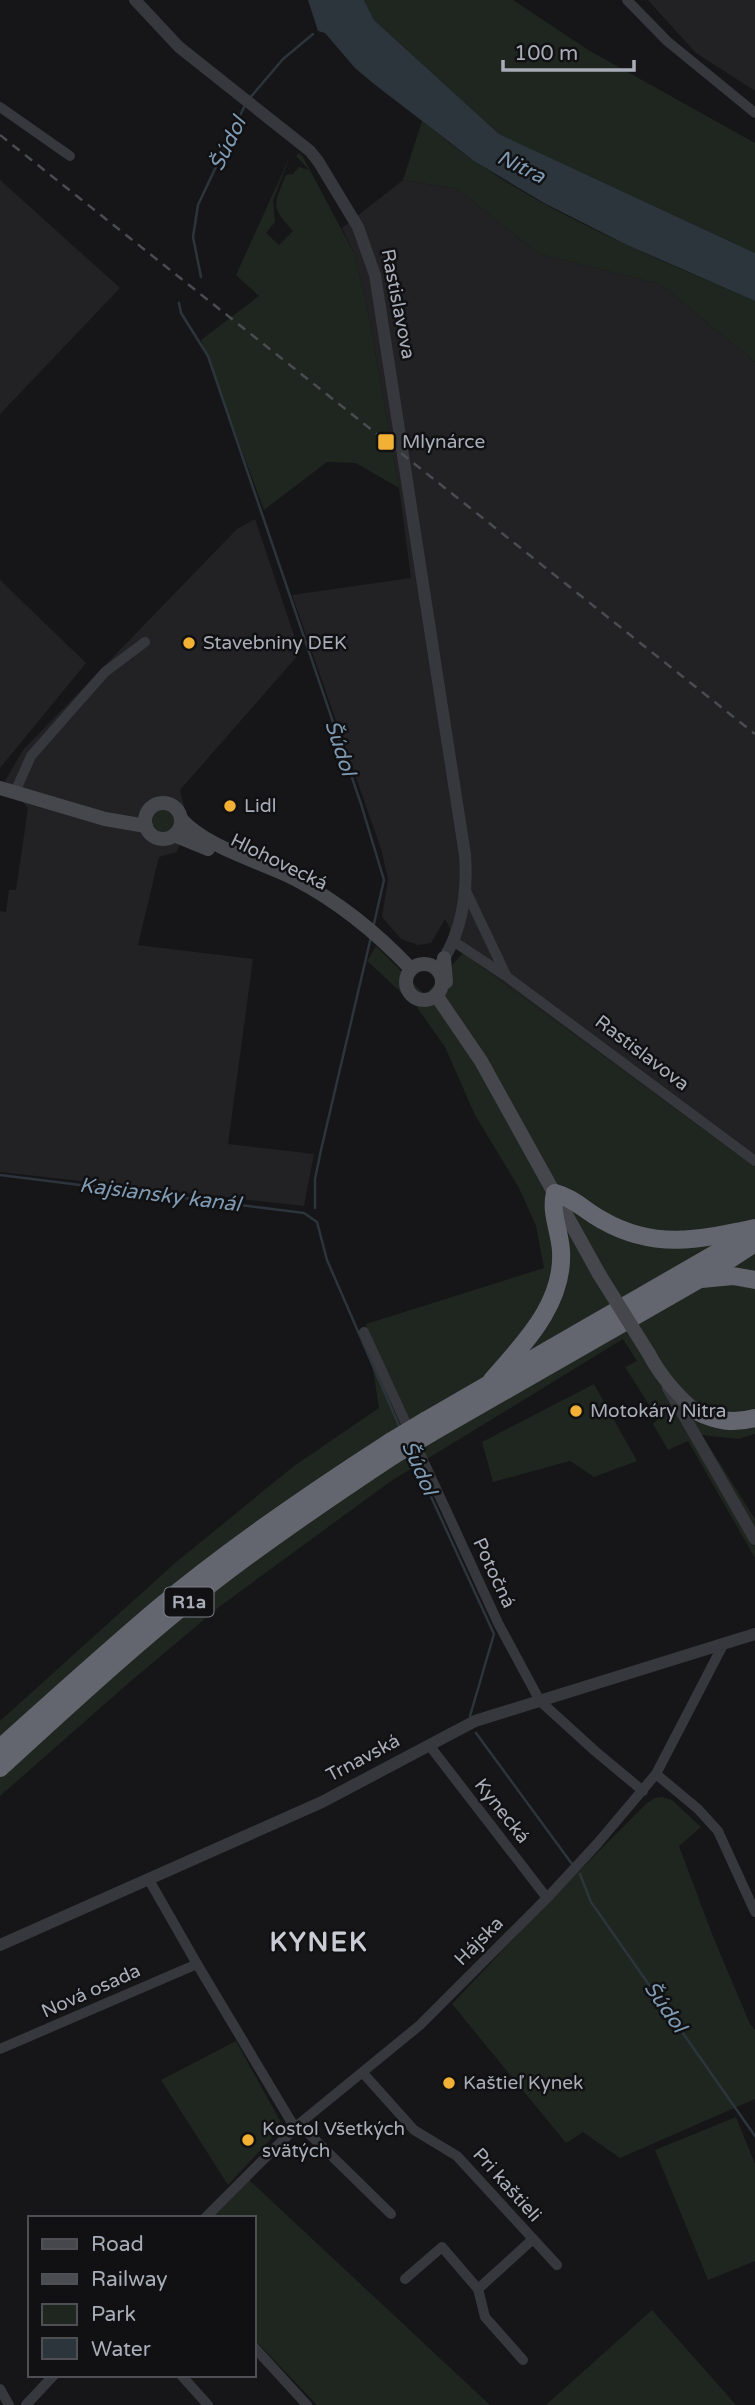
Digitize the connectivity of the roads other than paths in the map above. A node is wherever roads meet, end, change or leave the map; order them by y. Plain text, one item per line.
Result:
1 (135, 0) edge
2 (627, 0) edge
3 (0, 107) edge
4 (755, 113) edge
5 (70, 156) dead end
6 (145, 642) dead end
7 (0, 788) edge
8 (15, 793) junction
9 (181, 819) junction
10 (147, 820) junction
11 (174, 835) junction
12 (466, 891) junction
13 (366, 928) junction
14 (453, 941) junction
15 (441, 963) junction
16 (411, 969) junction
17 (506, 976) junction
18 (436, 995) junction
19 (448, 1011) junction
20 (755, 1161) edge
21 (555, 1193) junction
22 (755, 1229) edge
23 (755, 1244) edge
24 (698, 1280) junction
25 (755, 1280) edge
26 (363, 1332) dead end
27 (492, 1380) junction
28 (755, 1412) edge
29 (755, 1418) edge
30 (692, 1419) junction
31 (428, 1427) junction
32 (392, 1449) junction
33 (755, 1539) edge
34 (755, 1634) edge
35 (724, 1643) junction
36 (540, 1701) junction
37 (429, 1745) junction
38 (0, 1748) edge
39 (0, 1768) edge
40 (656, 1774) junction
41 (643, 1791) junction
42 (149, 1880) junction
43 (547, 1898) junction
44 (755, 1912) edge
45 (0, 1945) edge
46 (197, 1964) junction
47 (0, 2049) edge
48 (363, 2073) junction
49 (297, 2126) junction
50 (391, 2214) dead end
51 (207, 2216) edge
52 (533, 2239) junction
53 (557, 2265) dead end
54 (405, 2280) dead end
55 (478, 2289) junction
56 (256, 2349) edge
57 (523, 2360) dead end
58 (52, 2377) edge
59 (183, 2377) edge
60 (0, 2389) edge
61 (9, 2405) edge
62 (26, 2405) edge
63 (208, 2405) edge
64 (307, 2405) edge

1 - 12 street, Rastislavova
2 - 4 street
3 - 5 street
6 - 8 street
7 - 8 main road
8 - 10 main road
9 - 10 main road
9 - 11 main road
9 - 13 main road, Hlohovecká
10 - 11 main road
11 - 13 main road, Hlohovecká
12 - 14 street, Rastislavova
12 - 17 street, Rastislavova
13 - 16 main road
14 - 15 street, Rastislavova
14 - 17 street, Rastislavova
15 - 16 main road
15 - 18 main road
15 - 19 main road
16 - 18 main road
17 - 20 street, Rastislavova
18 - 19 main road
19 - 21 main road
21 - 22 highway
21 - 27 highway
21 - 30 main road, bridge
22 - 27 highway, R1a
23 - 24 highway, R1a
24 - 25 highway
24 - 31 highway, R1a
26 - 36 street, Potočná
27 - 31 highway, R1a
28 - 30 highway
29 - 30 highway
30 - 33 street
31 - 32 highway, R1a, bridge
32 - 38 highway, R1a
32 - 39 highway, R1a
34 - 35 street, Trnavská
35 - 36 street, Trnavská
35 - 40 street, Hájska
36 - 37 street, Trnavská
36 - 41 street, Potočná
37 - 42 street, Trnavská
37 - 43 street, Kynecká
40 - 41 street, Hájska
40 - 44 street
41 - 43 street, Hájska
42 - 45 street, Trnavská
42 - 46 street
43 - 48 street, Hájska
46 - 47 street, Nová osada
46 - 49 street
48 - 49 street, Hájska
48 - 52 street, Pri kaštieli
49 - 50 street
49 - 51 street, Hájska
52 - 53 street, Pri kaštieli
52 - 55 street, Pri kaštieli
54 - 55 street
55 - 57 street
56 - 64 street
58 - 62 street
59 - 63 street
60 - 61 street

